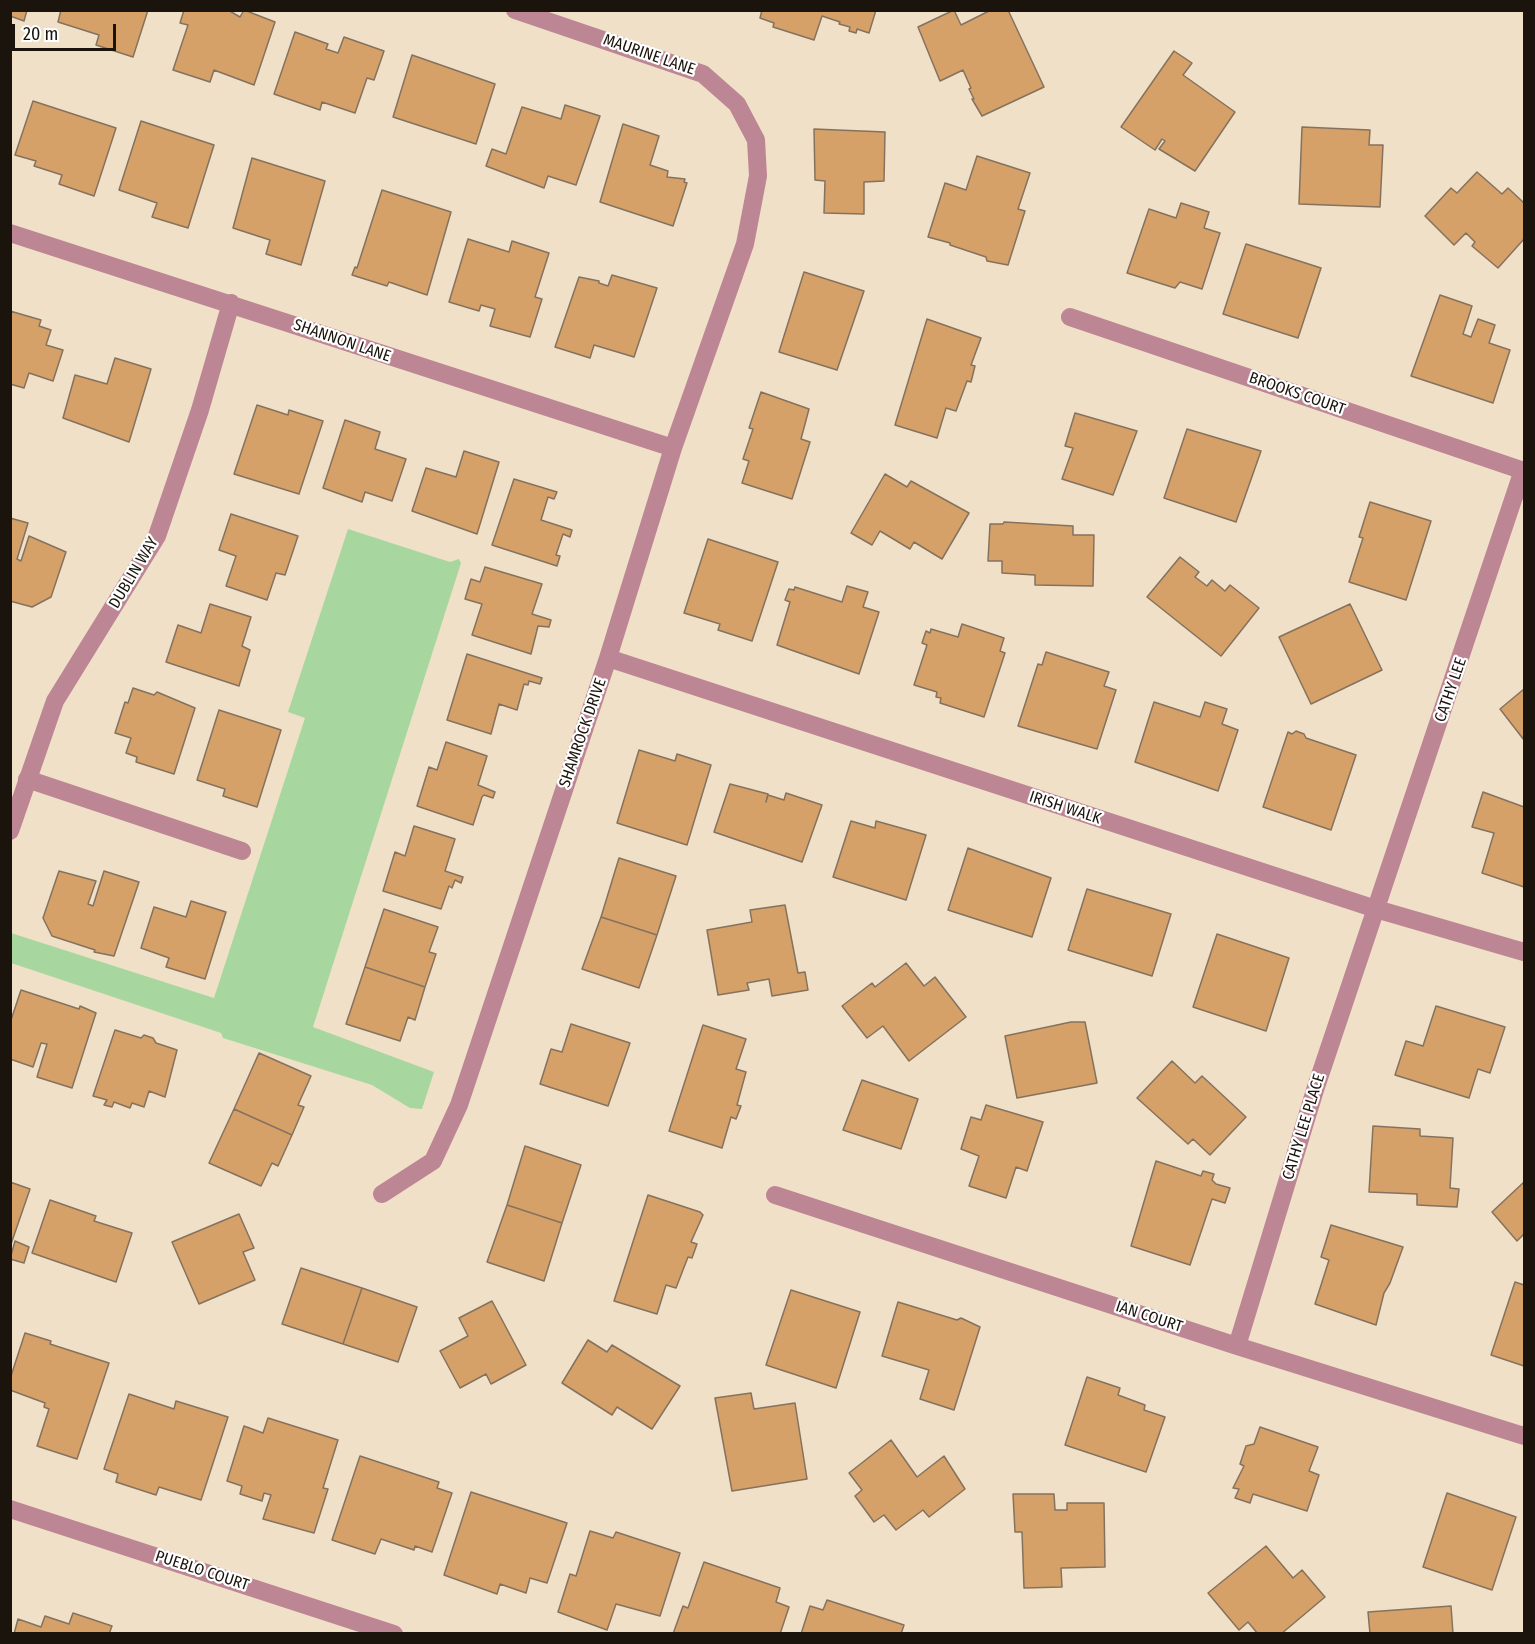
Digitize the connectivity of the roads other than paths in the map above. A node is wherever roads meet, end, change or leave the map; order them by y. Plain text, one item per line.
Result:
1 (515, 10) edge
2 (10, 233) edge
3 (745, 243) joint
4 (231, 303) junction
5 (1070, 318) dead end
6 (673, 448) junction
7 (1524, 471) edge
8 (608, 658) junction
9 (27, 779) junction
10 (10, 831) edge
11 (242, 851) dead end
12 (1376, 909) junction
13 (1524, 952) edge
14 (382, 1194) dead end
15 (775, 1195) dead end
16 (1237, 1346) junction
17 (1524, 1436) edge
18 (10, 1509) edge
19 (394, 1634) edge

1 - 3 street, MAURINE LANE
2 - 4 street, SHANNON LANE
3 - 6 street, SHAMROCK DRIVE
4 - 6 street, SHANNON LANE
4 - 9 street, DUBLIN WAY
5 - 7 street, BROOKS COURT
6 - 8 street, SHAMROCK DRIVE
7 - 12 street, CATHY LEE
8 - 12 street, IRISH WALK
8 - 14 street, SHAMROCK DRIVE
9 - 10 street, DUBLIN WAY
9 - 11 street
12 - 13 street, IRISH WALK
12 - 16 street, CATHY LEE PLACE
15 - 16 street, IAN COURT
16 - 17 street, IAN COURT
18 - 19 street, PUEBLO COURT

